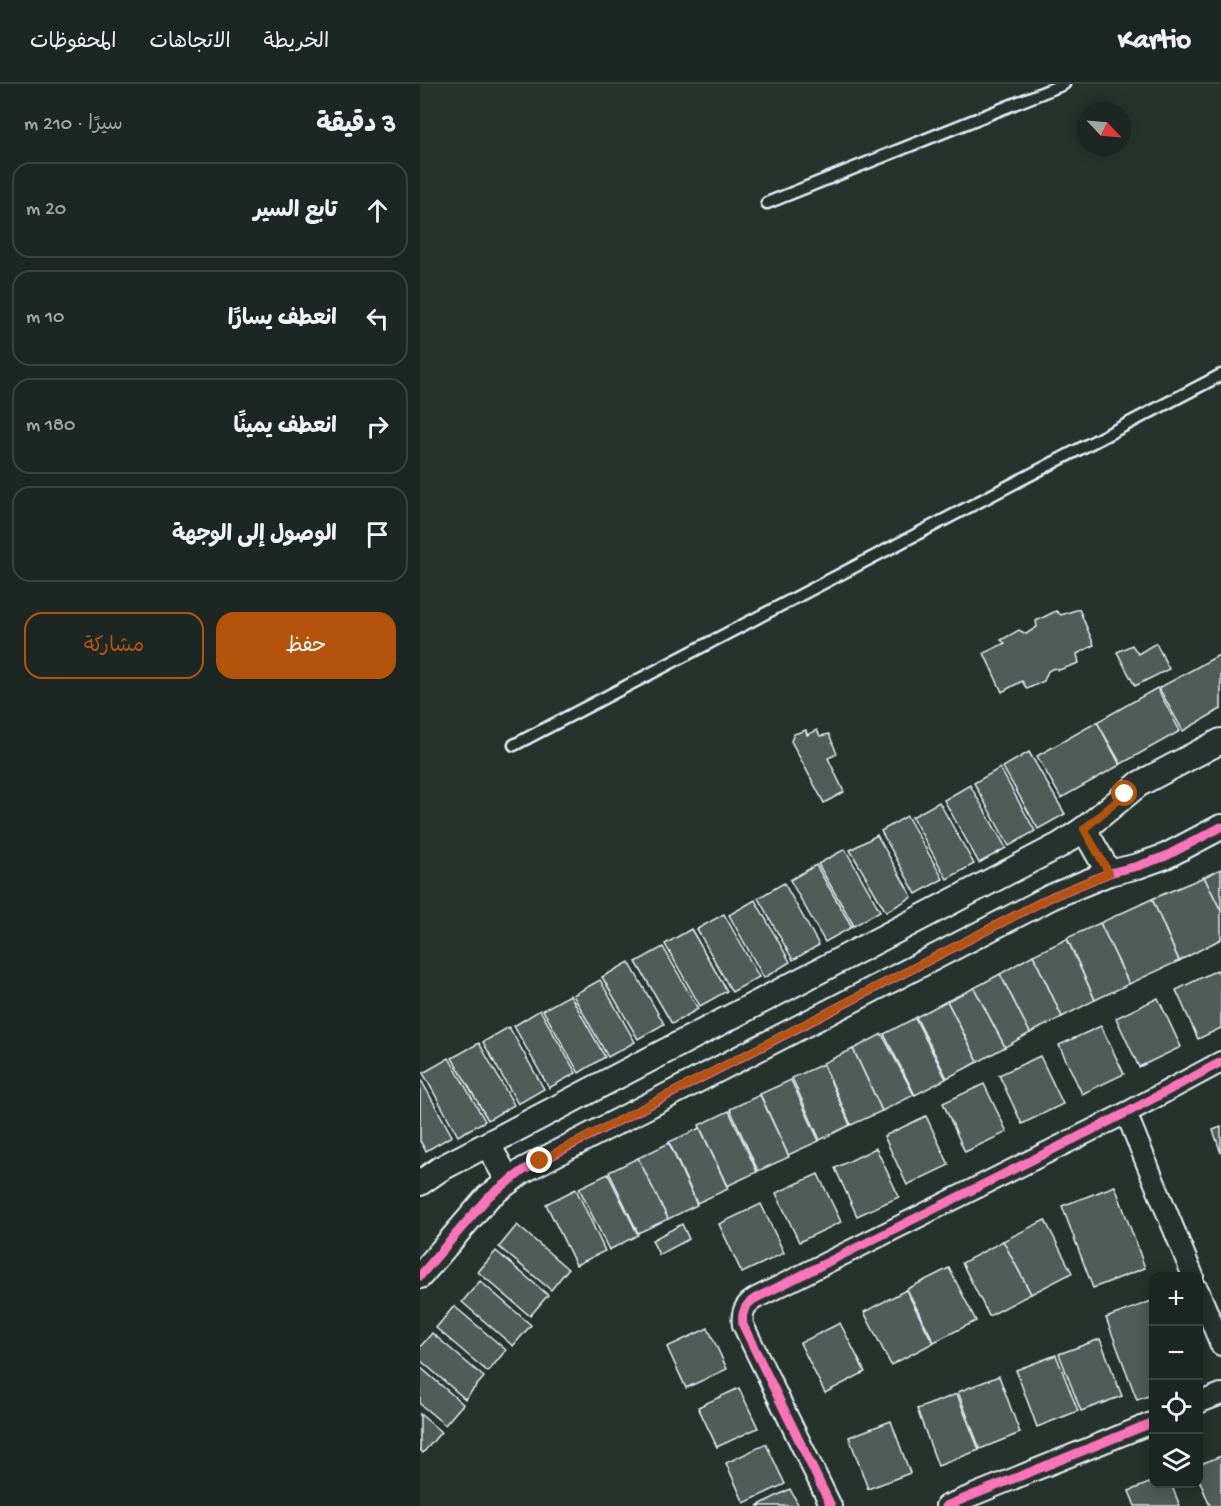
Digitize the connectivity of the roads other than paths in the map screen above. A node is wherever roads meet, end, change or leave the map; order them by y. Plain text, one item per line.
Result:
1 (1064, 84) edge
2 (767, 203) dead end
3 (1221, 375) edge
4 (1221, 741) edge
5 (514, 745) dead end
6 (1221, 827) edge
7 (1084, 829) junction
8 (1109, 873) junction
9 (1221, 1062) edge
10 (1126, 1113) junction
11 (488, 1145) junction
12 (508, 1180) junction
13 (420, 1183) edge
14 (1191, 1272) edge
15 (420, 1276) edge
16 (1203, 1302) edge
17 (1221, 1345) edge
18 (1221, 1394) edge
19 (1203, 1402) edge
20 (1149, 1424) edge
21 (831, 1506) edge
22 (946, 1506) edge

1 - 2 lane
3 - 5 lane
4 - 7 street
6 - 8 street
7 - 8 street
7 - 11 street
8 - 12 street
9 - 10 street
10 - 14 street
10 - 21 street
11 - 12 street
11 - 13 street
12 - 15 street
16 - 17 street
18 - 19 street
20 - 22 street

